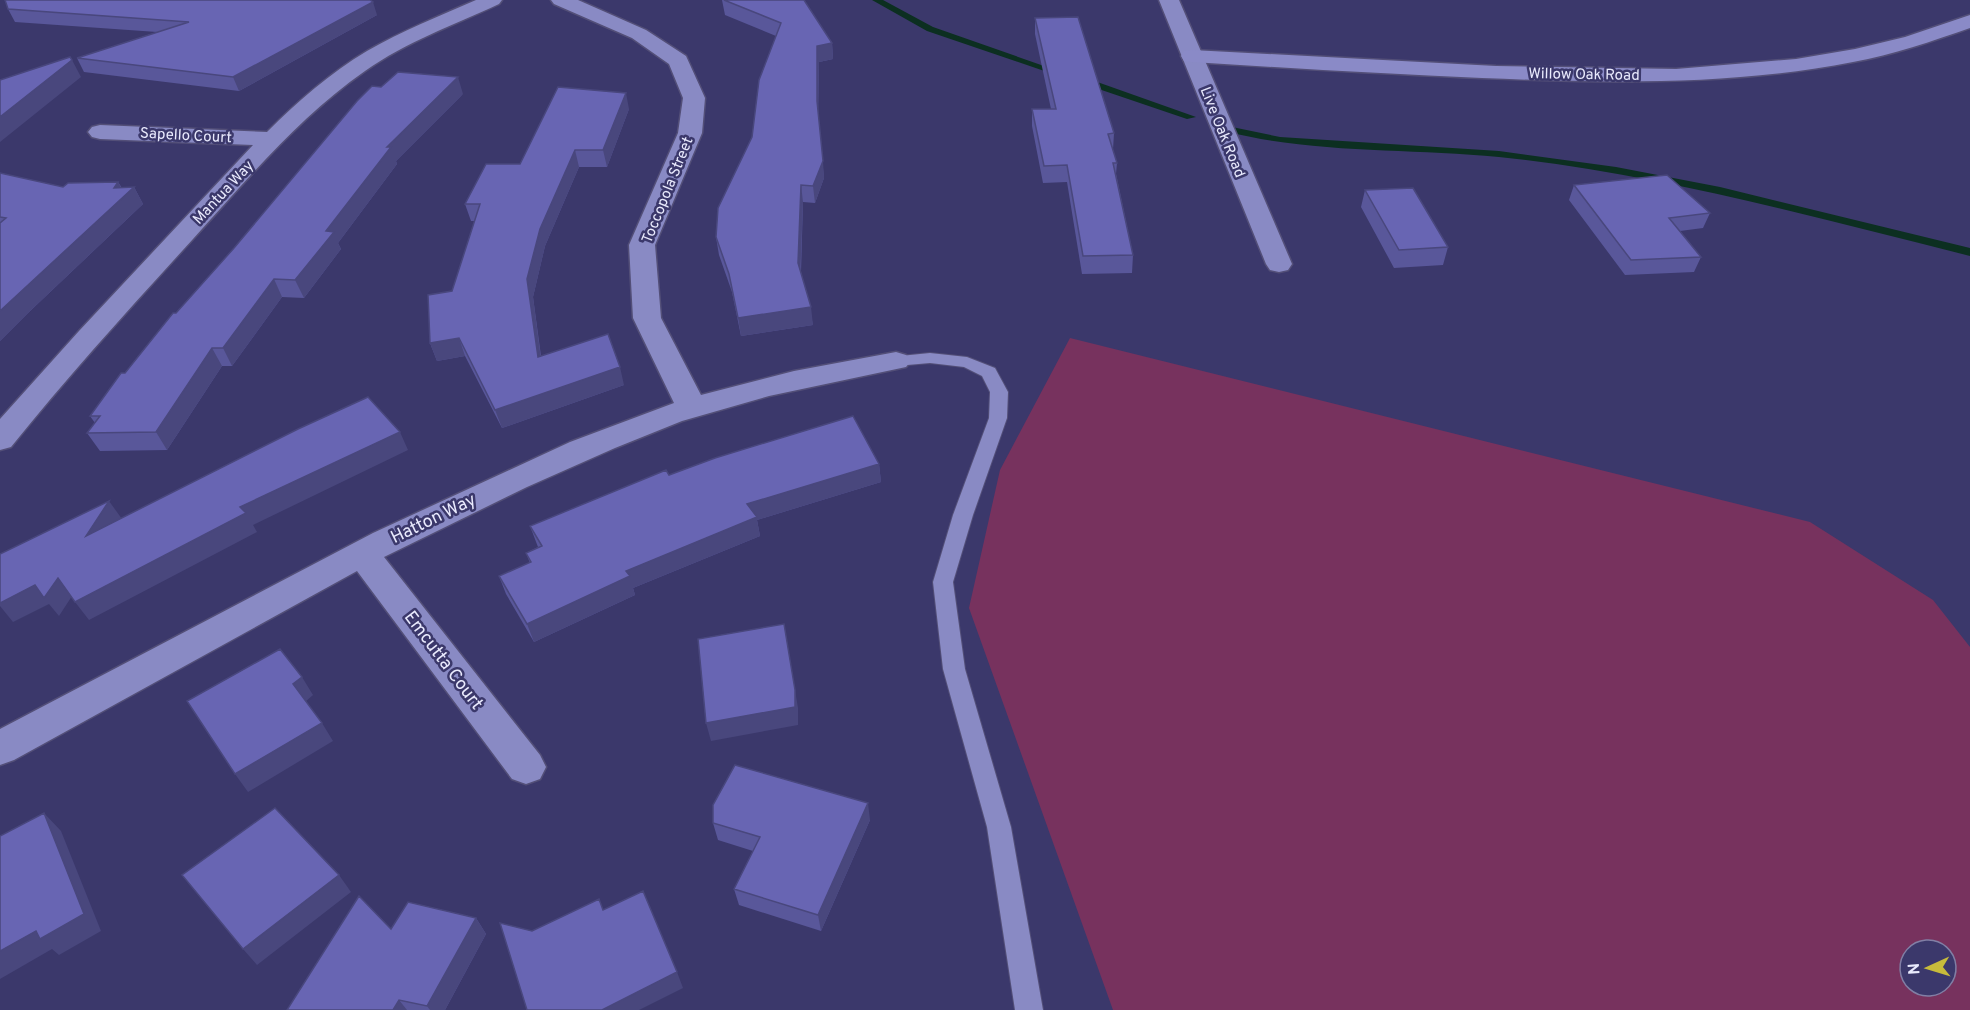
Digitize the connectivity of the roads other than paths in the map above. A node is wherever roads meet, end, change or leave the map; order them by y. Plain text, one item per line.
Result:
1 (492, 0) edge
2 (561, 0) edge
3 (1169, 0) edge
4 (1970, 21) edge
5 (1192, 56) junction
6 (100, 132) dead end
7 (272, 139) junction
8 (1279, 264) dead end
9 (896, 361) joint
10 (692, 408) junction
11 (0, 440) edge
12 (362, 553) junction
13 (0, 748) edge
14 (526, 767) dead end
15 (1029, 1010) edge

1 - 7 street, Mantua Way
2 - 10 street, Toccopola Street
3 - 5 street, Live Oak Road
4 - 5 street, Willow Oak Road
5 - 8 street, Live Oak Road
6 - 7 street, Sapello Court
7 - 11 street, Mantua Way
9 - 10 street, Hatton Way
9 - 15 lane
10 - 12 street, Hatton Way
12 - 13 street, Hatton Way
12 - 14 street, Emcutta Court

